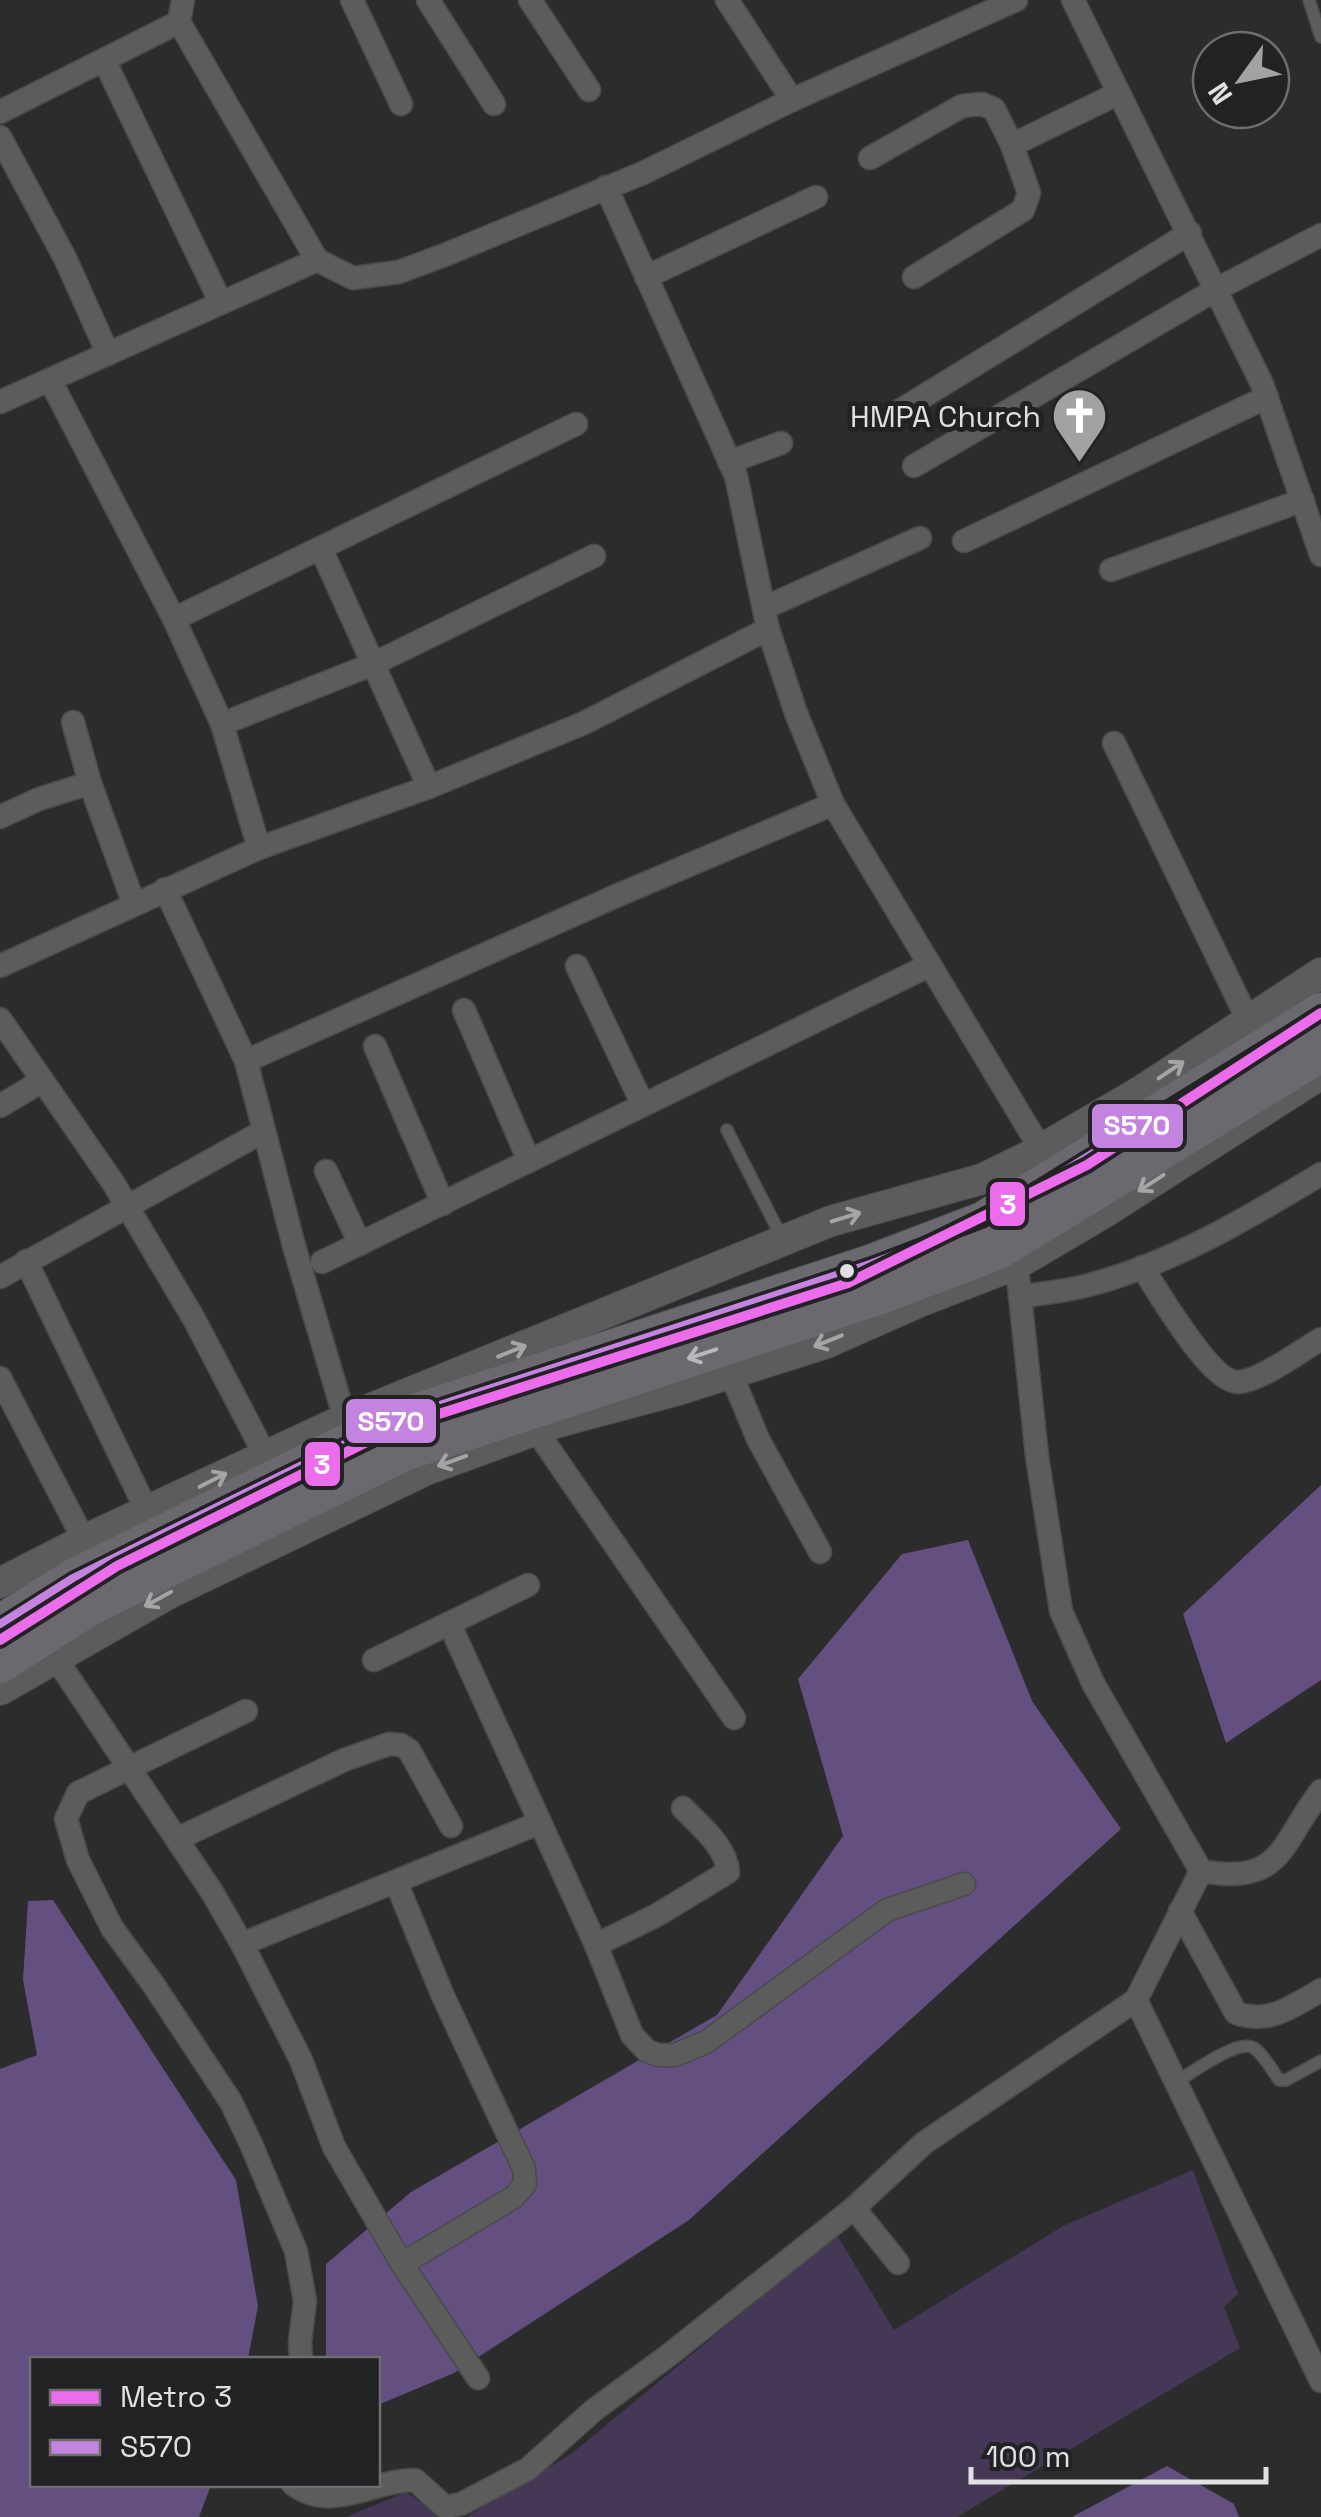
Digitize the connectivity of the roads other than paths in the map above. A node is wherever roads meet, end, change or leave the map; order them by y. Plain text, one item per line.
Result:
1 (352, 0) edge
2 (428, 0) edge
3 (530, 0) edge
4 (727, 0) edge
5 (1016, 0) edge
6 (1072, 0) edge
7 (1309, 0) edge
8 (181, 11) edge
9 (1321, 37) edge
10 (104, 60) junction
11 (589, 90) dead end
12 (1119, 93) junction
13 (792, 100) junction
14 (401, 104) dead end
15 (494, 104) dead end
16 (1, 110) edge
17 (0, 137) edge
18 (1012, 145) junction
19 (870, 158) dead end
20 (606, 187) junction
21 (816, 197) dead end
22 (1190, 233) junction
23 (1321, 235) edge
24 (317, 260) junction
25 (646, 277) junction
26 (914, 277) dead end
27 (1217, 288) junction
28 (221, 303) junction
29 (108, 354) junction
30 (50, 380) junction
31 (1266, 397) junction
32 (0, 402) edge
33 (888, 418) dead end
34 (576, 424) dead end
35 (781, 442) dead end
36 (729, 462) junction
37 (914, 466) dead end
38 (1303, 500) junction
39 (920, 538) dead end
40 (964, 541) dead end
41 (321, 549) junction
42 (1321, 555) edge
43 (594, 556) dead end
44 (1111, 570) dead end
45 (766, 618) junction
46 (174, 619) junction
47 (372, 664) junction
48 (74, 722) dead end
49 (222, 724) junction
50 (1114, 743) dead end
51 (90, 783) junction
52 (429, 787) junction
53 (833, 804) junction
54 (0, 817) edge
55 (259, 848) junction
56 (166, 889) junction
57 (134, 904) junction
58 (930, 965) junction
59 (0, 966) edge
60 (577, 966) dead end
61 (1321, 972) edge
62 (464, 1010) dead end
63 (1321, 1012) edge
64 (1248, 1018) junction
65 (0, 1019) edge
66 (374, 1046) dead end
67 (1321, 1053) edge
68 (246, 1061) junction
69 (1321, 1074) edge
70 (42, 1081) junction
71 (644, 1105) junction
72 (0, 1106) edge
73 (727, 1130) dead end
74 (264, 1131) junction
75 (530, 1161) junction
76 (1049, 1162) junction
77 (326, 1171) dead end
78 (1321, 1174) edge
79 (443, 1204) junction
80 (126, 1206) junction
81 (784, 1242) junction
82 (360, 1244) junction
83 (1015, 1252) junction
84 (26, 1261) junction
85 (322, 1262) dead end
86 (1142, 1267) junction
87 (0, 1277) edge
88 (1020, 1297) junction
89 (1321, 1339) edge
90 (731, 1374) junction
91 (0, 1378) edge
92 (345, 1418) junction
93 (536, 1430) junction
94 (271, 1466) junction
95 (148, 1512) junction
96 (84, 1540) junction
97 (820, 1552) dead end
98 (0, 1584) edge
99 (528, 1586) dead end
100 (0, 1624) edge
101 (450, 1625) junction
102 (55, 1657) junction
103 (374, 1660) dead end
104 (0, 1664) edge
105 (0, 1690) edge
106 (246, 1711) dead end
107 (734, 1718) dead end
108 (129, 1767) junction
109 (1321, 1791) edge
110 (682, 1808) dead end
111 (539, 1824) junction
112 (451, 1826) dead end
113 (176, 1839) junction
114 (1201, 1870) junction
115 (396, 1882) junction
116 (964, 1884) dead end
117 (1180, 1911) junction
118 (242, 1944) junction
119 (596, 1945) junction
120 (1321, 1990) edge
121 (1136, 2000) junction
122 (1236, 2013) junction
123 (1256, 2049) junction
124 (1321, 2060) edge
125 (1174, 2084) junction
126 (854, 2208) junction
127 (898, 2263) dead end
128 (402, 2264) junction
129 (302, 2357) edge
130 (478, 2378) dead end
131 (1321, 2381) edge
132 (380, 2486) edge
133 (296, 2487) edge
134 (377, 2487) edge

1 - 14 street
2 - 15 street
3 - 11 street
4 - 13 street
5 - 13 street
6 - 12 street
7 - 9 lane
8 - 10 street
8 - 24 street
10 - 16 street
10 - 28 street
12 - 18 street
12 - 22 street
13 - 20 street
17 - 29 street
18 - 19 street
18 - 26 street
20 - 24 street
20 - 25 street
21 - 25 street
22 - 27 street
22 - 33 street
23 - 27 street
24 - 28 street
25 - 36 street
27 - 31 street
27 - 37 street
28 - 29 street
29 - 30 street
30 - 32 street
30 - 46 street
31 - 38 street
31 - 40 street
34 - 41 street
35 - 36 street
36 - 45 street
38 - 42 street
38 - 44 street
39 - 45 street
41 - 46 street
41 - 47 street
43 - 47 street
45 - 52 street
45 - 53 street
46 - 49 street
47 - 49 street
47 - 52 street
48 - 51 street
49 - 55 street
50 - 64 street
51 - 54 street
51 - 57 street
52 - 55 street
53 - 58 street
53 - 68 street
55 - 56 street
56 - 57 street
56 - 68 street
57 - 59 street
58 - 71 street
58 - 76 street
60 - 71 street
61 - 64 street
62 - 75 street
63 - 76 main road
76 -> 64 street
65 - 70 street
66 - 79 street
67 - 83 main road
68 - 74 street
69 -> 83 street
70 - 72 street
70 - 80 street
71 - 75 street
73 - 81 lane
74 - 80 street
74 - 92 street
75 - 79 street
81 -> 76 street
76 - 94 main road
77 - 82 street
78 - 86 street
79 - 82 street
80 - 84 street
80 - 94 street
92 -> 81 street
82 - 85 street
83 - 88 street
83 -> 90 street
83 -> 104 main road
84 - 87 street
84 - 95 street
86 - 88 street
86 - 89 street
88 - 114 street
90 - 93 street
90 - 97 street
91 - 96 street
92 - 94 street
93 -> 102 street
93 - 107 street
95 -> 94 street
94 - 100 main road
95 - 96 street
96 - 98 street
99 - 101 street
101 - 103 street
101 - 111 street
102 - 105 street
102 - 108 street
106 - 108 street
108 - 113 street
108 - 129 street
109 - 114 street
110 - 119 street
111 - 115 street
111 - 119 street
112 - 113 street
113 - 118 street
114 - 117 street
115 - 118 street
115 - 128 street
116 - 119 street
117 - 121 street
117 - 122 street
118 - 128 street
120 - 122 street
121 - 125 street
121 - 126 street
122 - 123 lane
123 - 124 lane
123 - 125 lane
125 - 131 street
126 - 127 street
126 - 132 street
128 - 130 street
133 - 134 street

